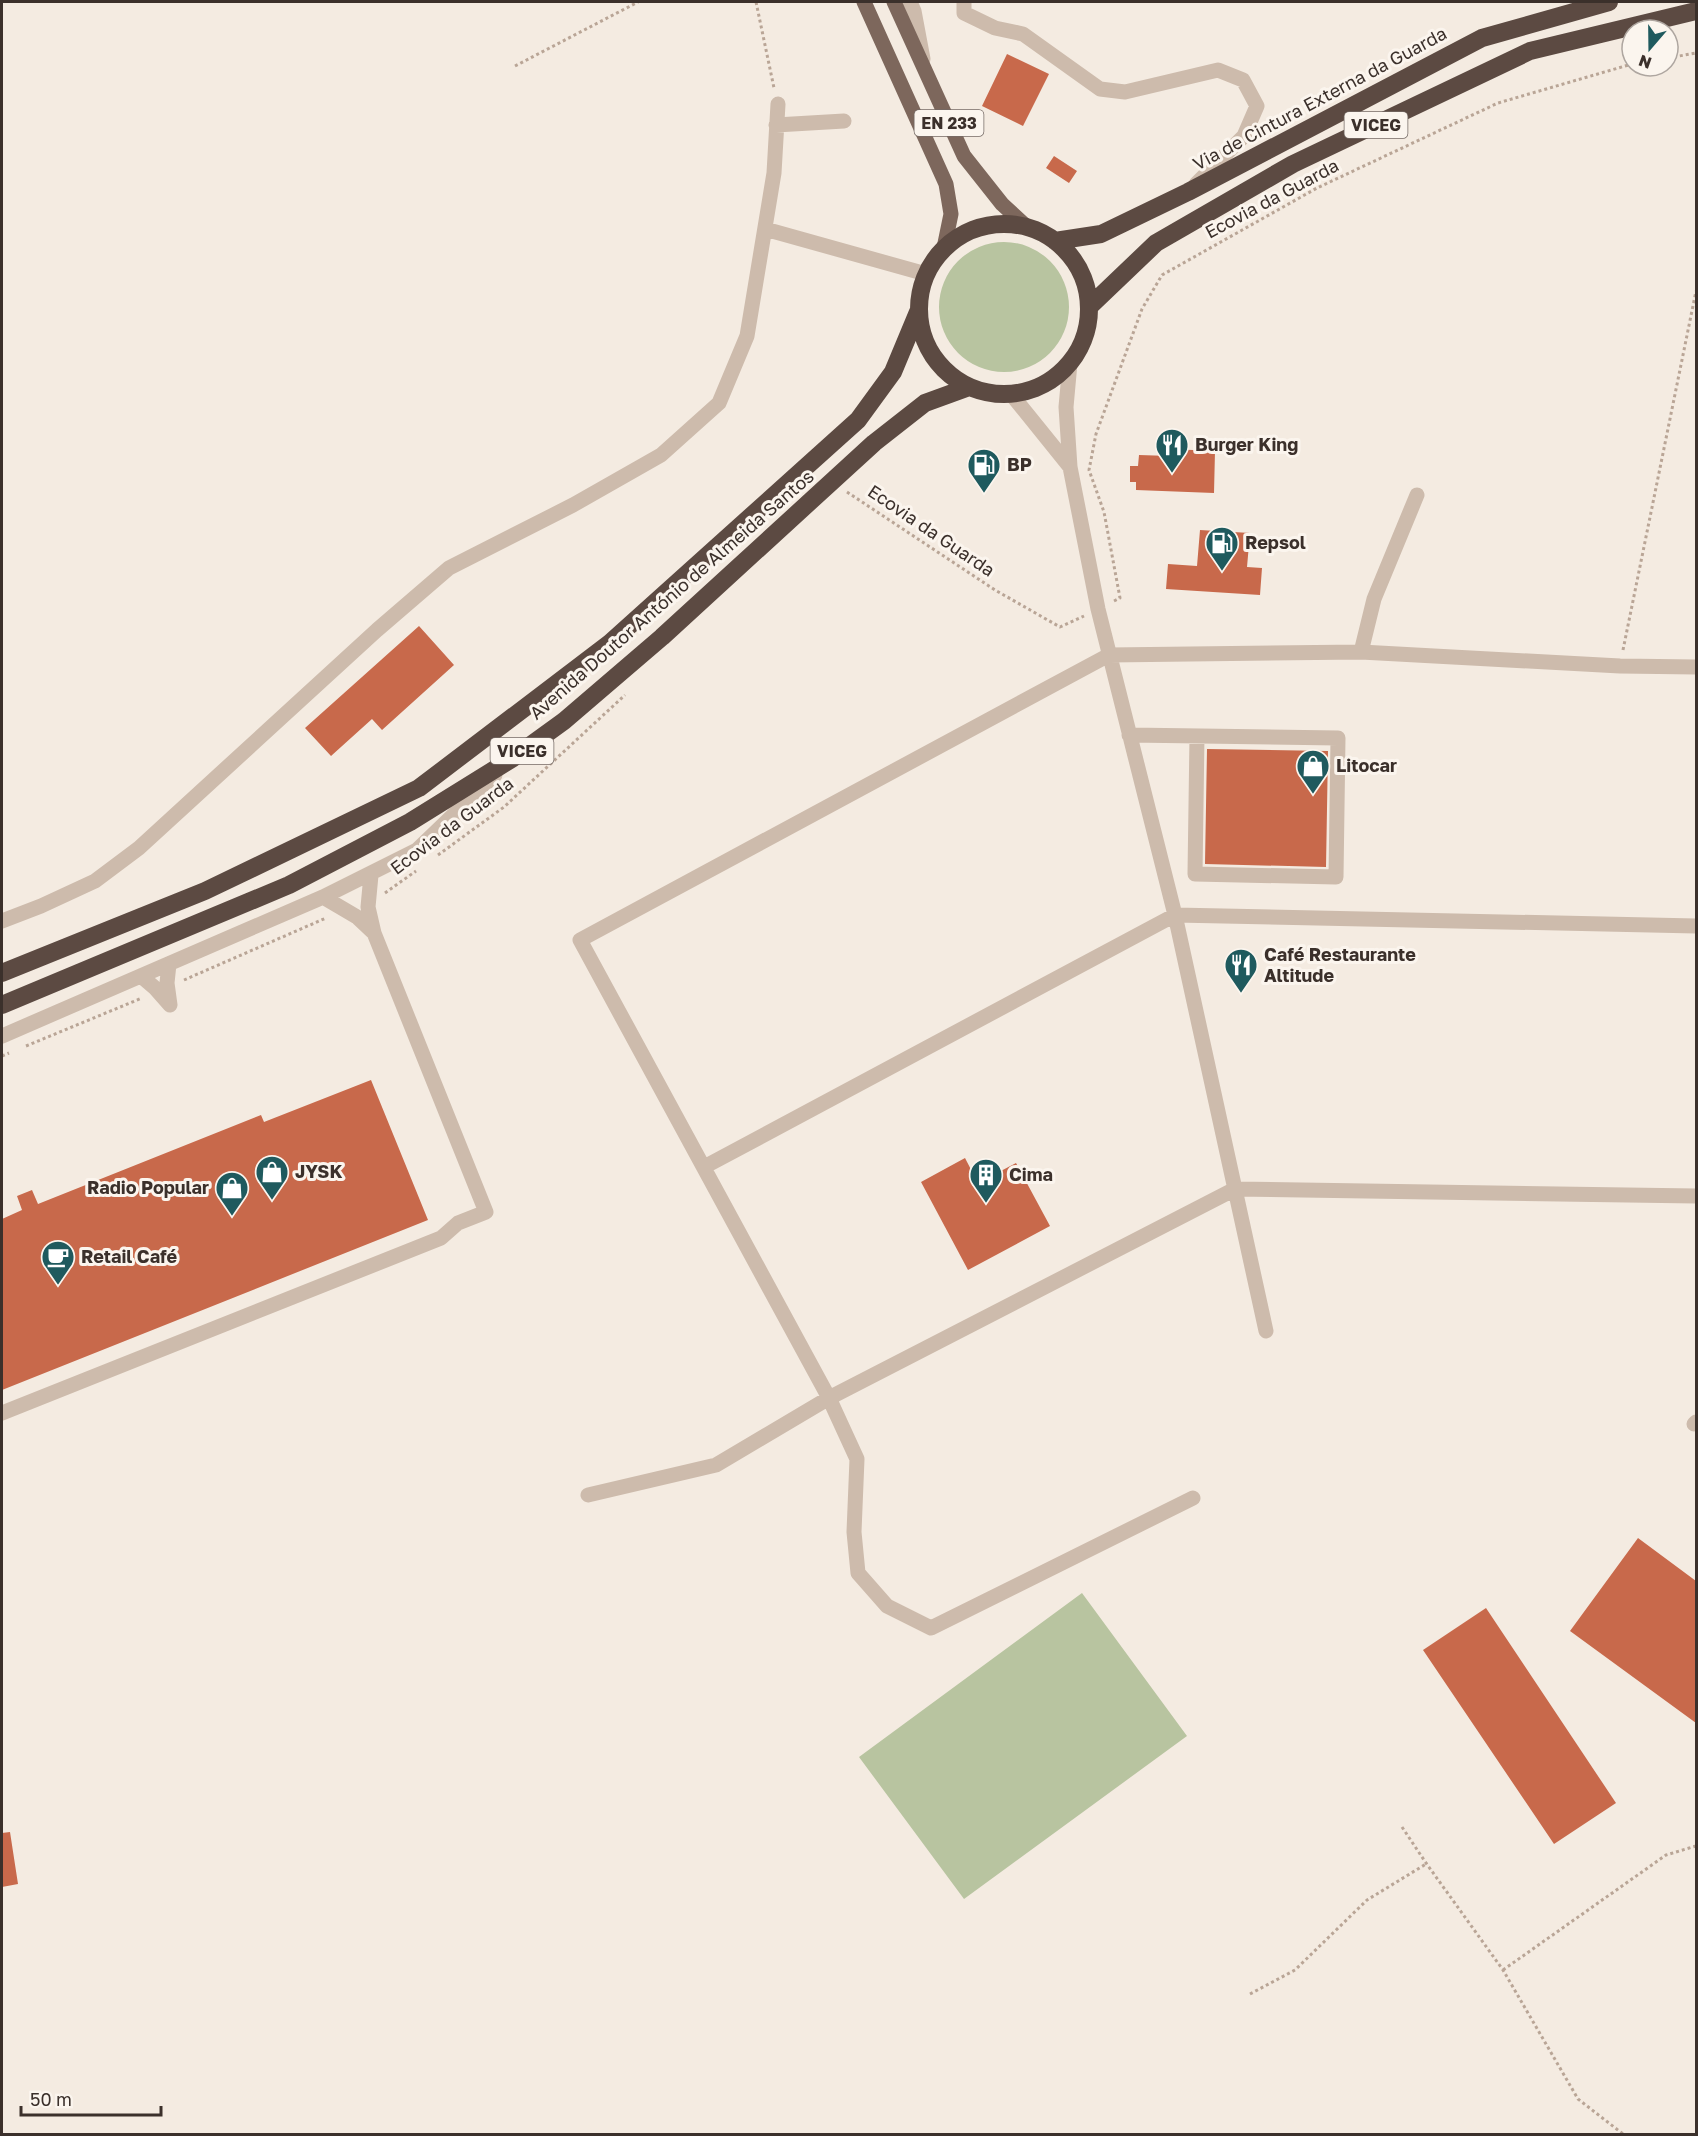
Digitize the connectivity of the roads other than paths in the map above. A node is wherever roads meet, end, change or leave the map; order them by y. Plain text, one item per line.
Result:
1 (864, 2) edge
2 (894, 2) edge
3 (910, 2) edge
4 (963, 2) edge
5 (1609, 2) edge
6 (1696, 11) edge
7 (924, 68) junction
8 (778, 104) road end
9 (844, 121) dead end
10 (776, 125) junction
11 (1188, 192) junction
12 (1028, 228) junction
13 (765, 229) junction
14 (1055, 241) junction
15 (944, 248) junction
16 (926, 274) junction
17 (1089, 308) junction
18 (918, 312) junction
19 (1070, 363) junction
20 (969, 387) junction
21 (1011, 394) junction
22 (1070, 467) junction
23 (1416, 495) dead end
24 (1361, 652) junction
25 (1109, 655) junction
26 (1696, 667) edge
27 (1129, 735) junction
28 (1197, 736) junction
29 (513, 758) junction
30 (370, 875) junction
31 (323, 897) junction
32 (1175, 915) junction
33 (2, 921) edge
34 (1696, 926) edge
35 (374, 933) junction
36 (170, 964) junction
37 (2, 973) edge
38 (141, 976) junction
39 (162, 989) junction
40 (2, 1005) edge
41 (170, 1005) dead end
42 (2, 1036) edge
43 (704, 1167) junction
44 (1235, 1189) junction
45 (1696, 1196) edge
46 (1266, 1331) dead end
47 (829, 1398) junction
48 (2, 1413) edge
49 (588, 1495) dead end
50 (1193, 1498) dead end

1 - 15 main road, EN 233
2 - 7 main road, EN 233
3 - 7 street
4 - 11 street
5 - 11 highway, Via de Cintura Externa da Guarda / VICEG
6 - 17 highway, VICEG
7 - 12 main road, EN 233
8 - 10 street
9 - 10 street
10 - 13 street
11 - 14 highway, Via de Cintura Externa da Guarda / VICEG
12 - 14 highway
12 - 15 highway
13 - 16 street
13 - 33 street
14 - 17 highway
15 - 16 highway
16 - 18 highway
17 - 19 highway
18 - 20 highway
18 - 37 highway, Avenida Doutor António de Almeida Santos / VICEG
19 - 21 highway
19 - 22 street
20 - 21 highway
20 - 29 highway, Avenida Doutor António de Almeida Santos / VICEG
21 - 22 street
22 - 25 street
23 - 24 street
24 - 25 street
24 - 26 street
25 - 27 street
25 - 43 street
27 - 28 street
27 - 32 street
28 - 28 street
29 - 30 street
29 - 40 highway, Avenida Doutor António de Almeida Santos / VICEG
30 - 31 street
30 - 35 street
31 - 35 street
31 - 36 street
32 - 34 street
32 - 43 street
32 - 44 street
35 - 48 street
36 - 38 street
36 - 39 street
38 - 39 street
38 - 42 street
39 - 41 street
43 - 47 street
44 - 45 street
44 - 46 street
44 - 47 street
47 - 49 street
47 - 50 street

